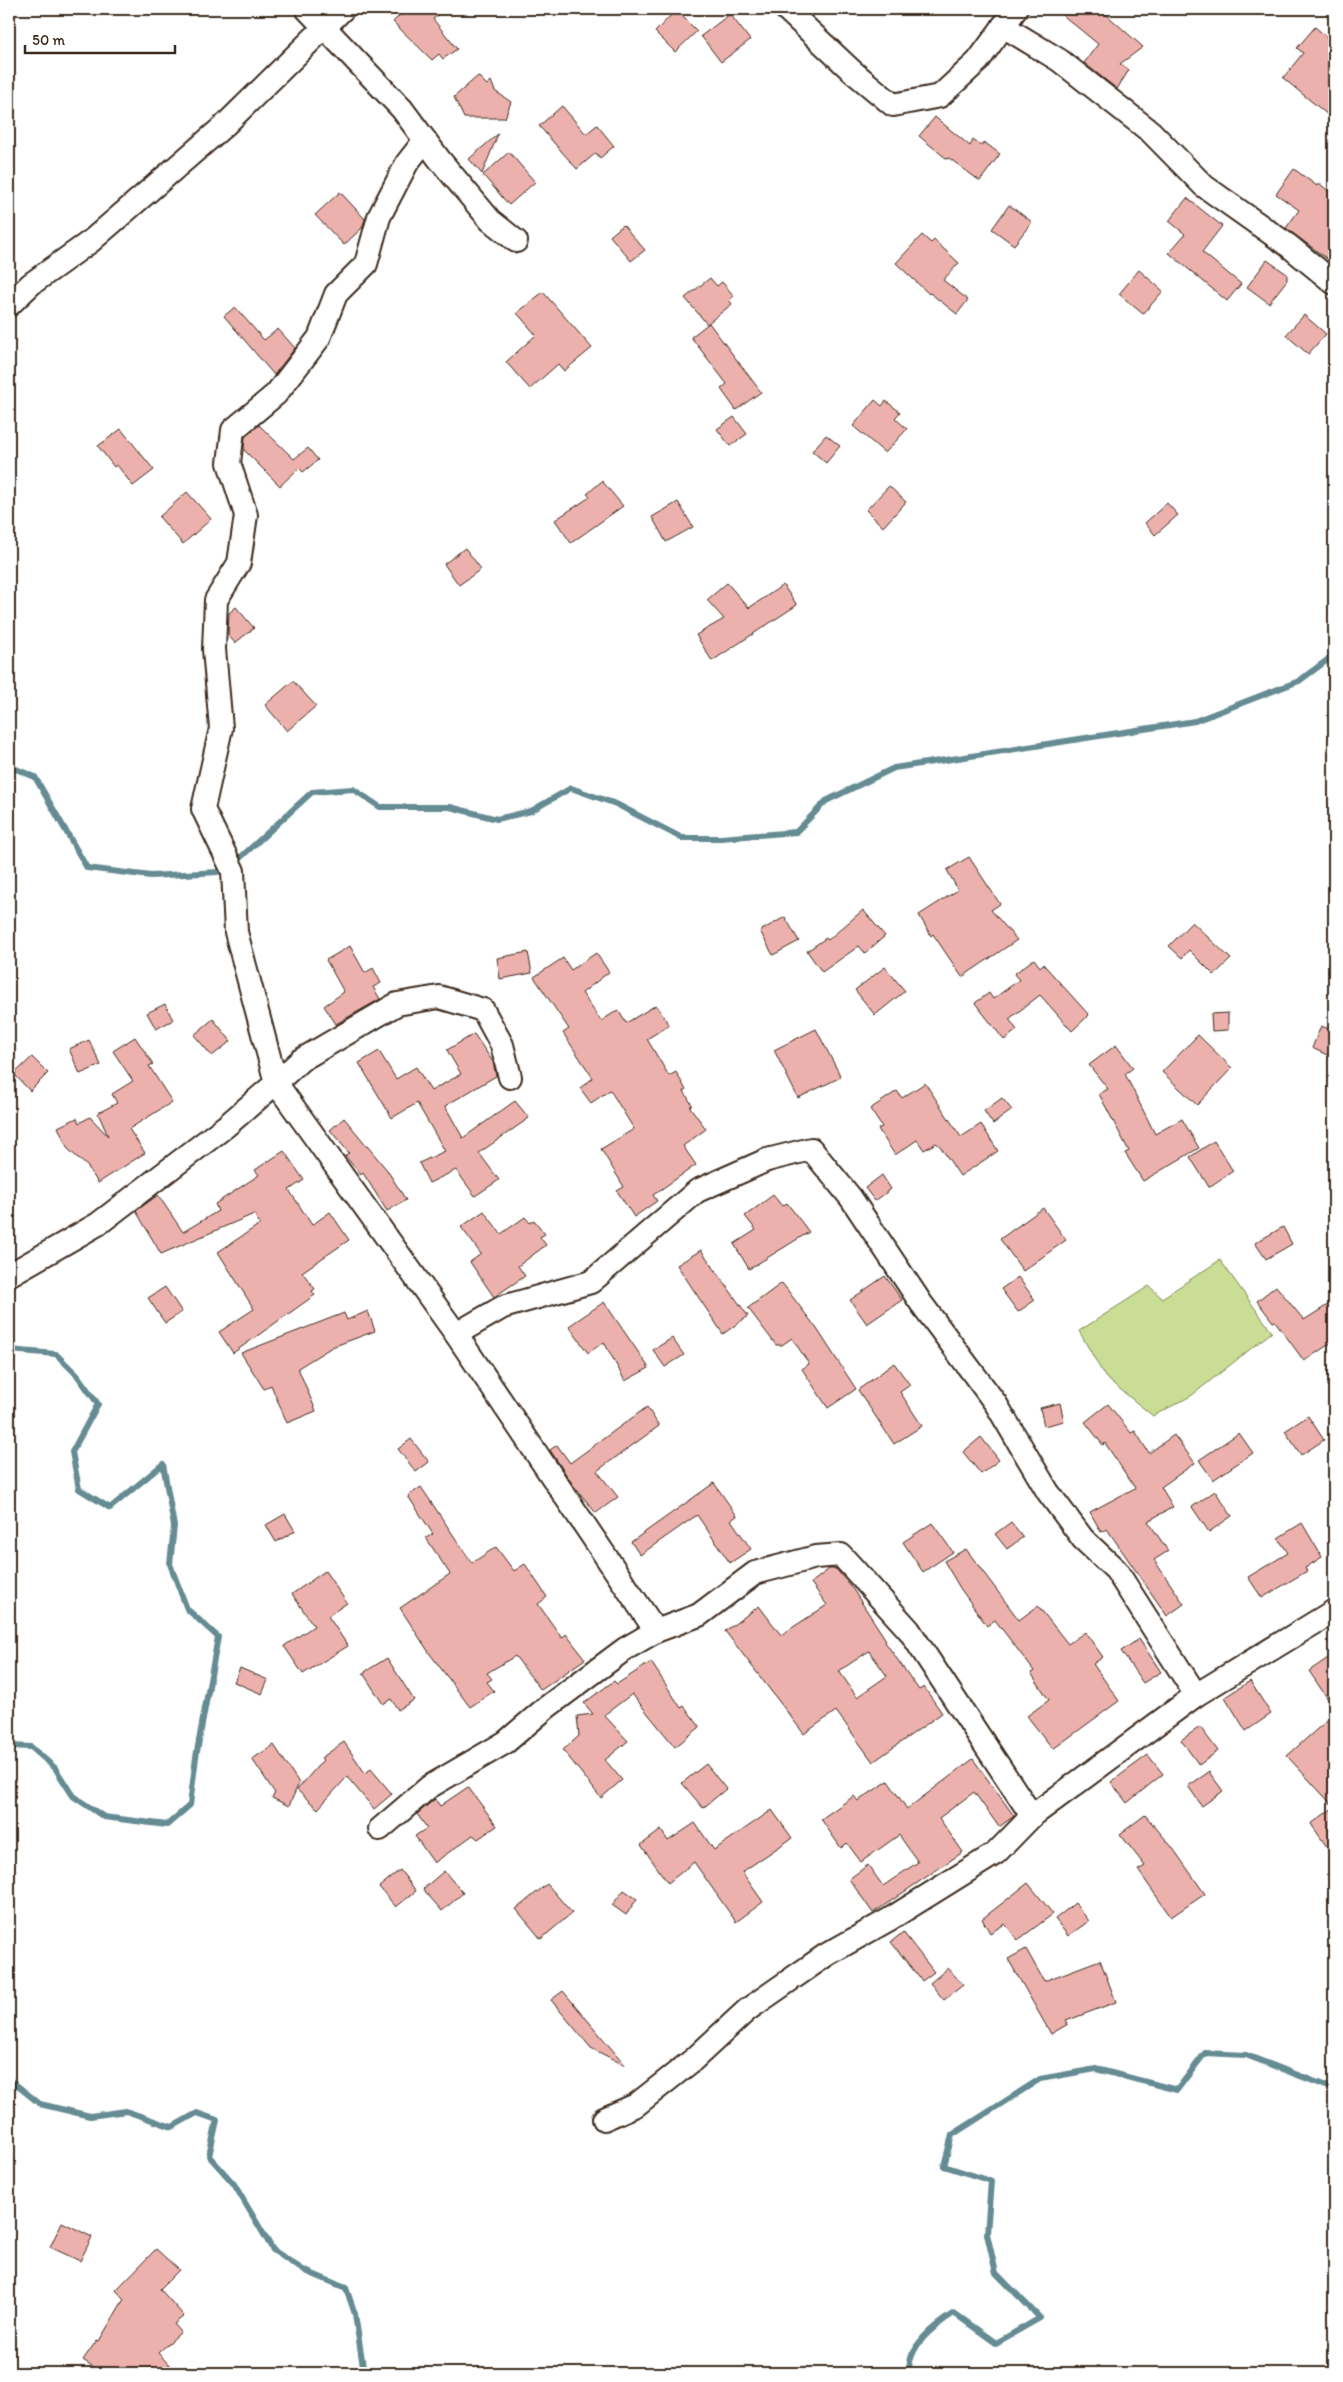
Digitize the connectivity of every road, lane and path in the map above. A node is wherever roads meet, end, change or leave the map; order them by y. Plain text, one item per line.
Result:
1 (307, 9) edge
2 (343, 9) edge
3 (786, 9) edge
4 (1009, 18) edge
5 (324, 26) junction
6 (425, 140) junction
7 (516, 241) dead end
8 (1334, 283) edge
9 (9, 305) edge
10 (510, 1077) dead end
11 (276, 1082) junction
12 (9, 1275) edge
13 (456, 1334) junction
14 (1334, 1611) edge
15 (656, 1631) junction
16 (1196, 1695) junction
17 (1032, 1816) junction
18 (380, 1829) dead end
19 (604, 2119) dead end

1 - 5 street
2 - 5 street
3 - 4 street
4 - 8 street
5 - 6 street
5 - 9 street
6 - 7 street
6 - 11 street
10 - 11 street
11 - 12 street
11 - 13 street
13 - 15 street
13 - 16 street
14 - 16 street
15 - 17 street
15 - 18 street
16 - 17 street
17 - 19 street

